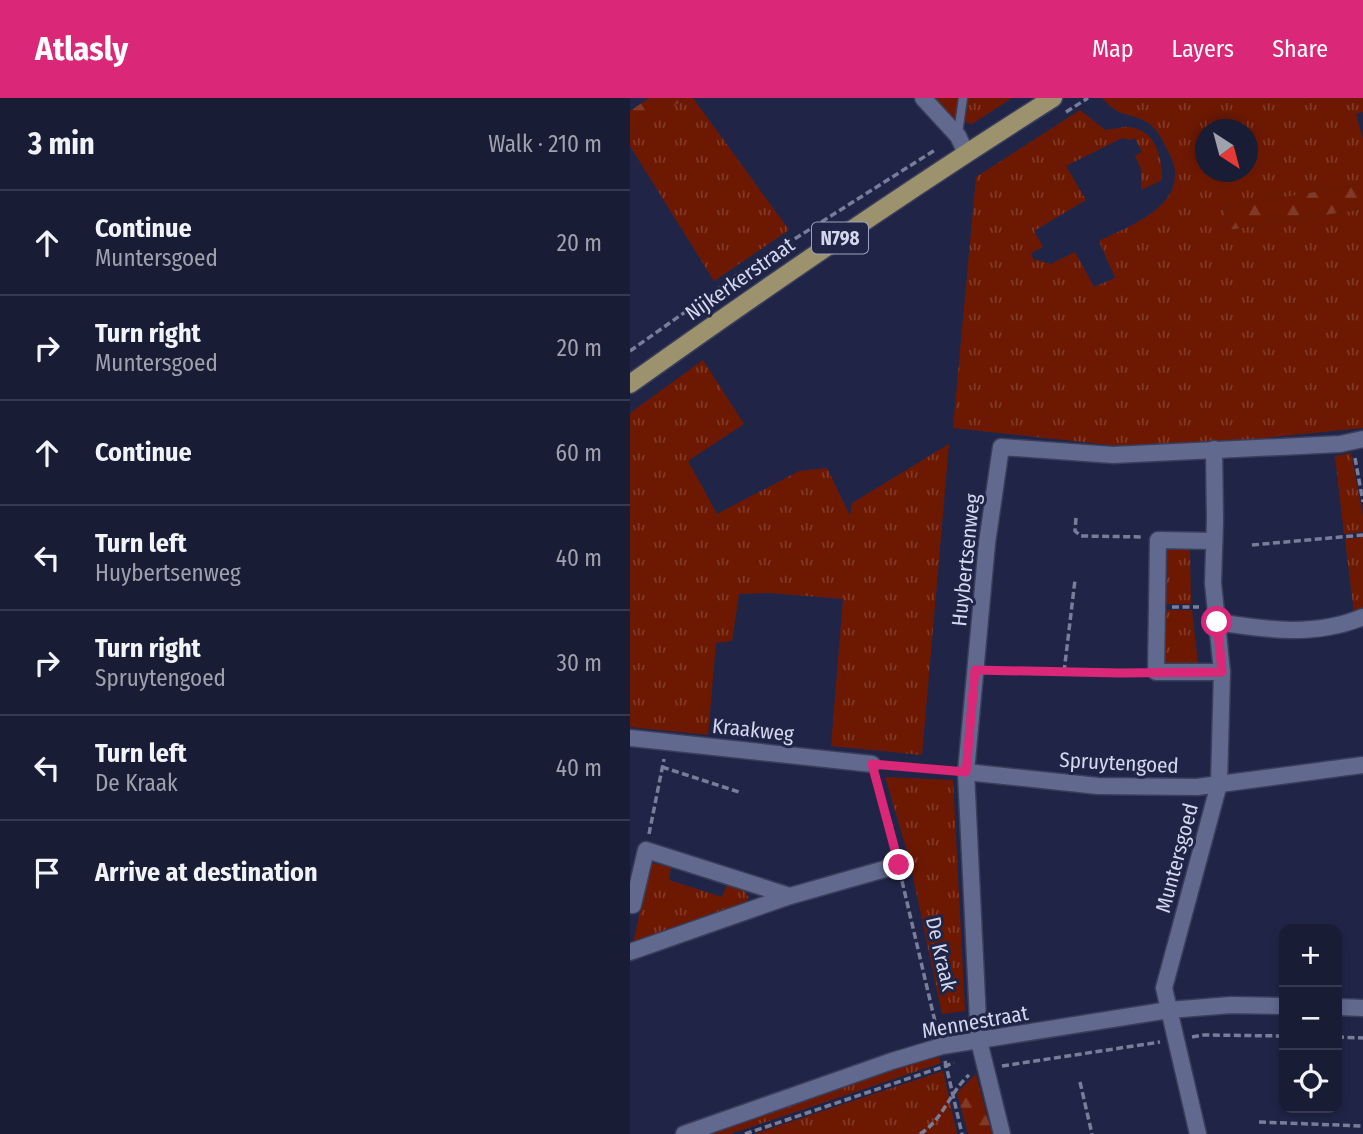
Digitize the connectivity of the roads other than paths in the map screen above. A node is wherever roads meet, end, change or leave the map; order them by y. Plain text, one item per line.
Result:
1 (923, 98) edge
2 (963, 98) edge
3 (1053, 98) edge
4 (958, 136) junction
5 (966, 153) junction
6 (630, 384) edge
7 (1358, 441) edge
8 (1214, 449) junction
9 (1214, 541) junction
10 (1216, 615) junction
11 (1363, 617) edge
12 (1222, 672) junction
13 (630, 738) edge
14 (872, 764) road end
15 (1363, 765) edge
16 (966, 772) junction
17 (1219, 784) junction
18 (899, 865) road end
19 (790, 896) junction
20 (630, 905) edge
21 (630, 952) edge
22 (1279, 1006) edge
23 (1342, 1007) edge
24 (1363, 1008) edge
25 (1169, 1010) junction
26 (983, 1057) junction
27 (684, 1134) edge
28 (1002, 1134) edge
29 (1198, 1134) edge

1 - 4 street
2 - 4 lane
3 - 5 main road, Nijkerkerstraat / N798
4 - 5 street
5 - 6 main road, Nijkerkerstraat / N798
7 - 8 street, Huybertsenweg
8 - 9 street, Muntersgoed
8 - 16 street, Huybertsenweg
9 - 10 street, Muntersgoed
9 - 12 street
10 - 11 street
10 - 12 street, Muntersgoed
12 - 17 street, Muntersgoed
13 - 14 street, Kraakweg
15 - 17 street, Spruytengoed
16 - 17 street, Spruytengoed
16 - 26 street, Huybertsenweg
17 - 25 street, Muntersgoed
18 - 19 street
19 - 20 street
19 - 21 street
22 - 25 street, Mennestraat
23 - 24 street
25 - 26 street, Mennestraat
25 - 29 street, Muntersgoed
26 - 27 street, Mennestraat
26 - 28 street, Huybertsenweg

